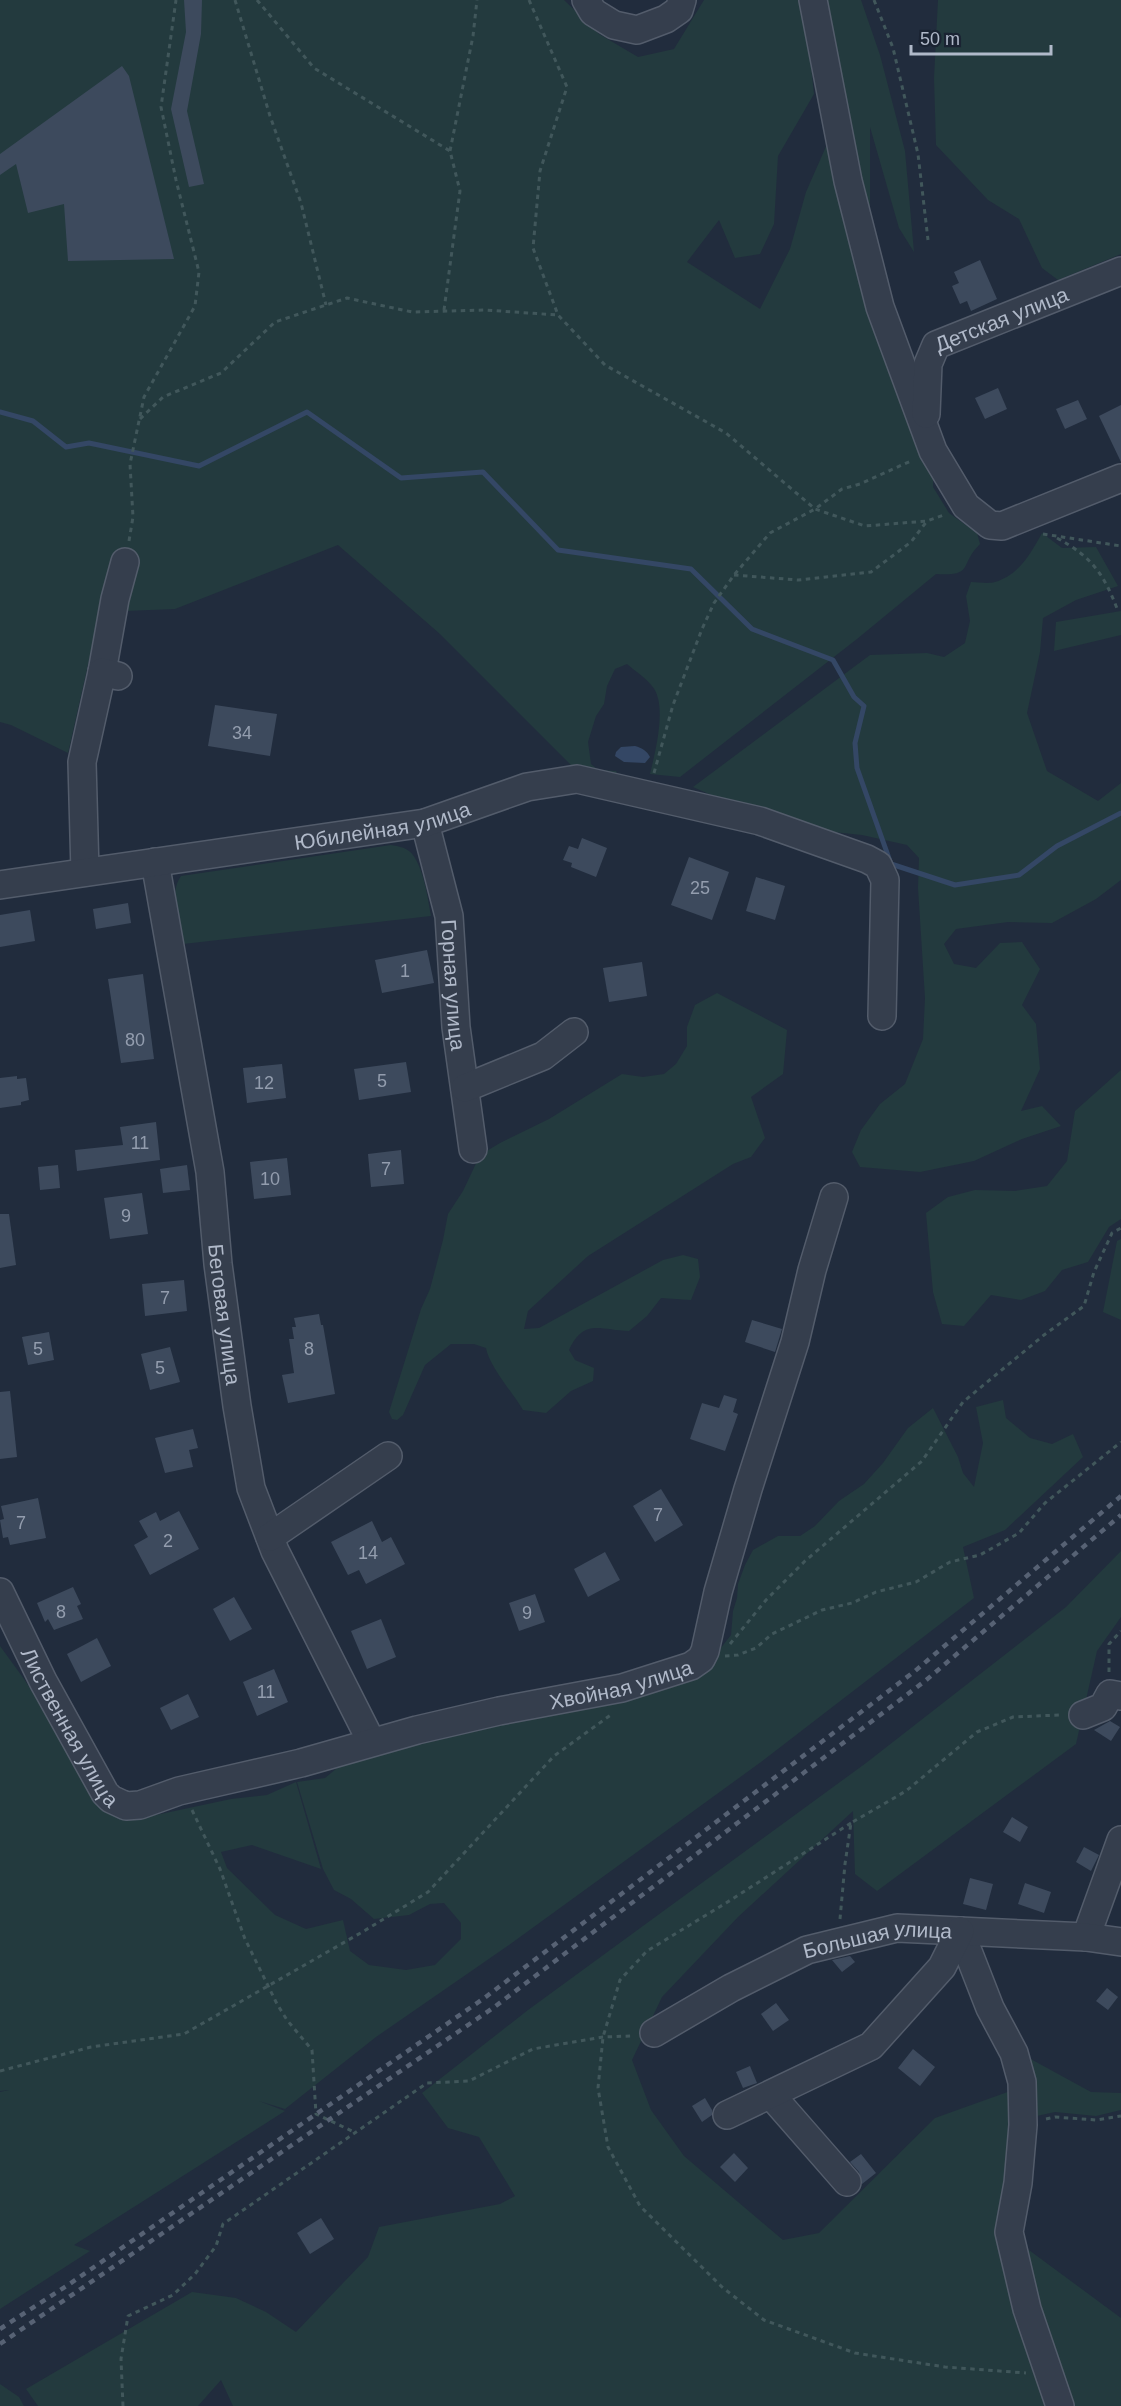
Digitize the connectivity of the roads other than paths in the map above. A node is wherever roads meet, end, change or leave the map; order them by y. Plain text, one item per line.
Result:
1 (586, 0) edge
2 (682, 0) edge
3 (813, 0) edge
4 (1121, 271) edge
5 (930, 440) junction
6 (1121, 478) edge
7 (126, 562) road end
8 (425, 822) junction
9 (155, 862) junction
10 (85, 872) junction
11 (0, 885) edge
12 (882, 1016) dead end
13 (574, 1032) dead end
14 (465, 1088) junction
15 (473, 1149) dead end
16 (834, 1197) dead end
17 (388, 1456) dead end
18 (270, 1537) junction
19 (0, 1592) edge
20 (1115, 1695) edge
21 (1083, 1715) road end
22 (371, 1741) junction
23 (140, 1805) joint
24 (1121, 1840) edge
25 (960, 1931) junction
26 (1086, 1937) junction
27 (1121, 1942) edge
28 (654, 2033) road end
29 (771, 2095) junction
30 (727, 2115) dead end
31 (847, 2182) dead end
32 (1060, 2406) edge

1 - 2 street
3 - 5 street
4 - 5 street, Детская улица
5 - 6 street
7 - 10 street
8 - 9 street, Юбилейная улица
8 - 12 street, Юбилейная улица
8 - 14 street, Горная улица
9 - 10 street, Юбилейная улица
9 - 18 street, Беговая улица
10 - 11 street, Юбилейная улица
13 - 14 street
14 - 15 street, Горная улица
16 - 22 street, Хвойная улица
17 - 18 street
18 - 22 street, Беговая улица
19 - 23 street, Лиственная улица
20 - 21 street
22 - 23 street, Хвойная улица
24 - 26 street
25 - 26 street, Большая улица
25 - 28 street, Большая улица
25 - 29 street
25 - 32 street
26 - 27 street, Большая улица
29 - 30 street
29 - 31 street

